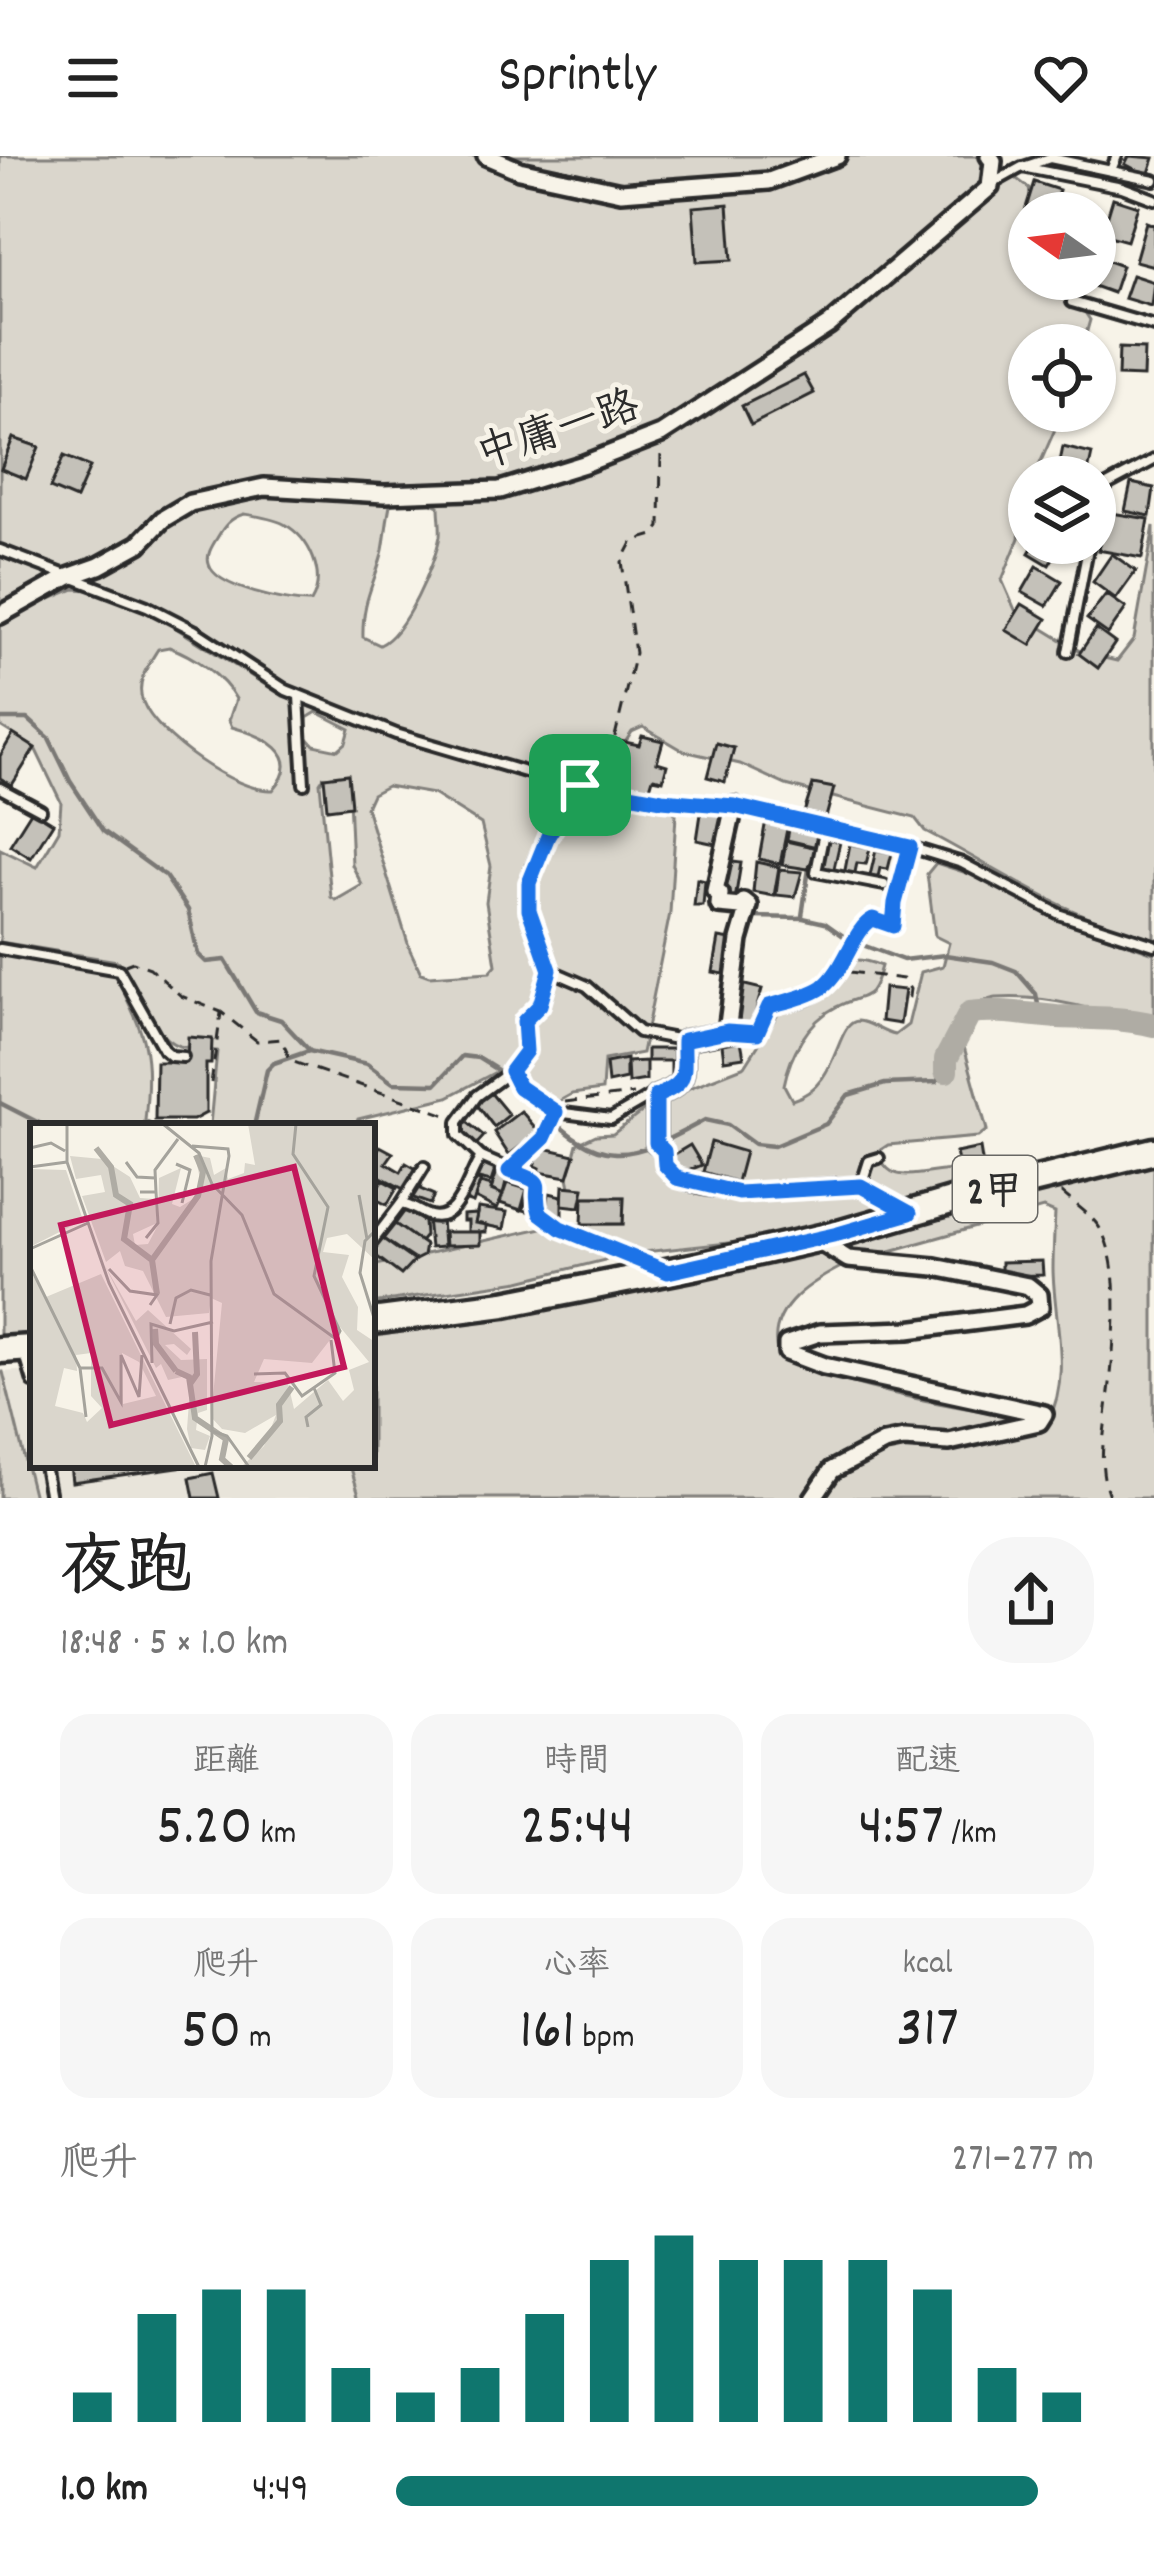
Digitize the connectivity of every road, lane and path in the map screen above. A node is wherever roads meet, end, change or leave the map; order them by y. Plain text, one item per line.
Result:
1 (485, 156) edge
2 (837, 156) edge
3 (1117, 156) edge
4 (1051, 157) edge
5 (991, 159) edge
6 (1022, 167) junction
7 (1112, 170) junction
8 (1154, 180) edge
9 (990, 188) junction
10 (1154, 199) edge
11 (1072, 302) dead end
12 (1154, 326) edge
13 (661, 434) junction
14 (1154, 460) edge
15 (1116, 480) edge
16 (0, 550) edge
17 (1085, 564) edge
18 (68, 577) junction
19 (0, 615) edge
20 (1068, 652) dead end
21 (299, 695) junction
22 (304, 784) dead end
23 (580, 785) junction
24 (0, 788) edge
25 (602, 788) junction
26 (734, 806) junction
27 (41, 809) dead end
28 (825, 827) junction
29 (910, 847) junction
30 (884, 885) dead end
31 (1154, 945) edge
32 (0, 949) edge
33 (845, 964) junction
34 (119, 970) junction
35 (550, 970) junction
36 (908, 1004) dead end
37 (221, 1012) junction
38 (727, 1031) junction
39 (684, 1040) junction
40 (183, 1057) dead end
41 (511, 1071) junction
42 (212, 1083) dead end
43 (678, 1088) junction
44 (654, 1094) junction
45 (586, 1099) dead end
46 (554, 1116) junction
47 (458, 1122) junction
48 (660, 1147) joint
49 (1154, 1151) edge
50 (482, 1157) junction
51 (879, 1158) dead end
52 (424, 1167) dead end
53 (509, 1171) junction
54 (861, 1186) junction
55 (1058, 1190) dead end
56 (400, 1204) junction
57 (540, 1213) dead end
58 (910, 1213) junction
59 (560, 1228) dead end
60 (827, 1236) junction
61 (375, 1238) edge
62 (668, 1272) junction
63 (375, 1321) edge
64 (45, 1468) edge
65 (50, 1498) edge
66 (813, 1498) edge
67 (1110, 1498) edge

1 - 2 street
3 - 7 lane
4 - 6 lane
4 - 7 lane
5 - 9 street
6 - 9 lane
6 - 10 lane
7 - 8 lane
9 - 13 street, 中庸一路
11 - 12 lane
13 - 18 street, 中庸一路
13 - 25 path
14 - 15 lane
16 - 18 lane
17 - 20 lane
18 - 19 street, 中庸一路
18 - 21 lane
21 - 22 lane
21 - 23 lane
23 - 25 lane
23 - 35 lane
24 - 27 lane
25 - 26 lane
26 - 28 lane
26 - 38 street
28 - 29 lane
28 - 30 lane
29 - 31 lane
29 - 33 path
32 - 34 lane
33 - 36 path
33 - 38 lane
34 - 37 path
34 - 40 lane
35 - 39 lane
35 - 41 path
37 - 42 path
37 - 47 path
38 - 39 street
39 - 43 street
41 - 46 lane
41 - 47 lane
43 - 44 lane
43 - 48 street
44 - 45 path
44 - 46 lane
46 - 53 path
47 - 50 lane
48 - 54 lane
49 - 58 main road, 2甲
50 - 53 lane
50 - 56 lane
51 - 54 lane
52 - 56 lane
53 - 57 lane
54 - 58 lane
55 - 67 path
56 - 61 lane
58 - 60 main road, 2甲
59 - 62 lane
60 - 62 main road, 2甲
60 - 66 street
62 - 63 main road, 2甲
64 - 65 lane

